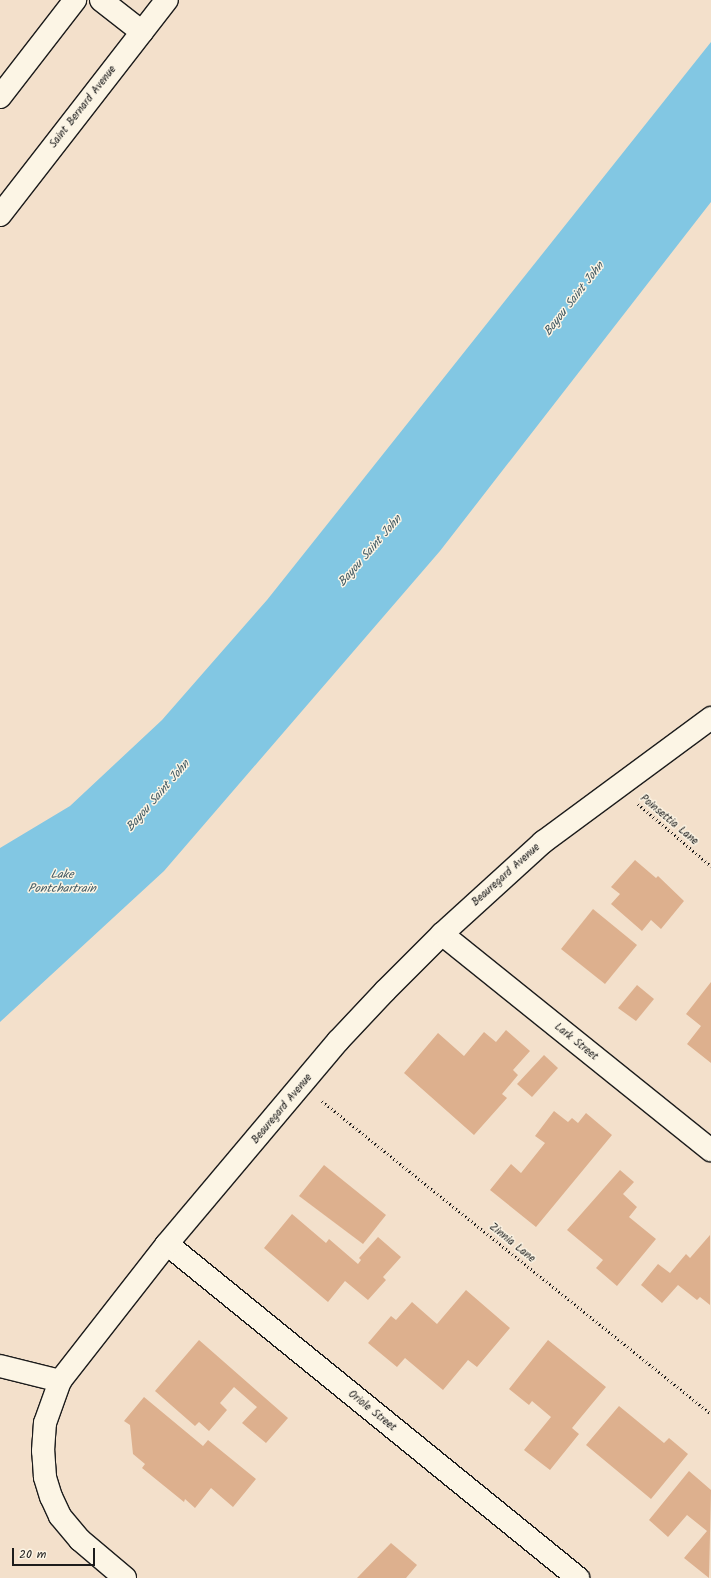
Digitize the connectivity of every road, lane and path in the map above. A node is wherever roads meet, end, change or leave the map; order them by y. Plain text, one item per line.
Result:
1 (75, 0) edge
2 (101, 0) edge
3 (167, 0) edge
4 (142, 32) junction
5 (0, 97) edge
6 (0, 215) edge
7 (711, 718) edge
8 (617, 788) junction
9 (711, 866) edge
10 (442, 934) junction
11 (302, 1085) junction
12 (711, 1150) edge
13 (167, 1244) junction
14 (0, 1366) edge
15 (60, 1381) junction
16 (711, 1414) edge
17 (125, 1578) edge
18 (578, 1578) edge

1 - 5 street
2 - 4 street
3 - 4 street, Saint Bernard Avenue
4 - 6 street, Saint Bernard Avenue
7 - 8 street, Beauregard Avenue
8 - 9 path, Poinsettia Lane
8 - 10 street, Beauregard Avenue
10 - 11 street, Beauregard Avenue
10 - 12 street, Lark Street
11 - 13 street, Beauregard Avenue
11 - 16 path, Zinnia Lane
13 - 15 street, Beauregard Avenue
13 - 18 street, Oriole Street
14 - 15 street
15 - 17 street, Beauregard Avenue

